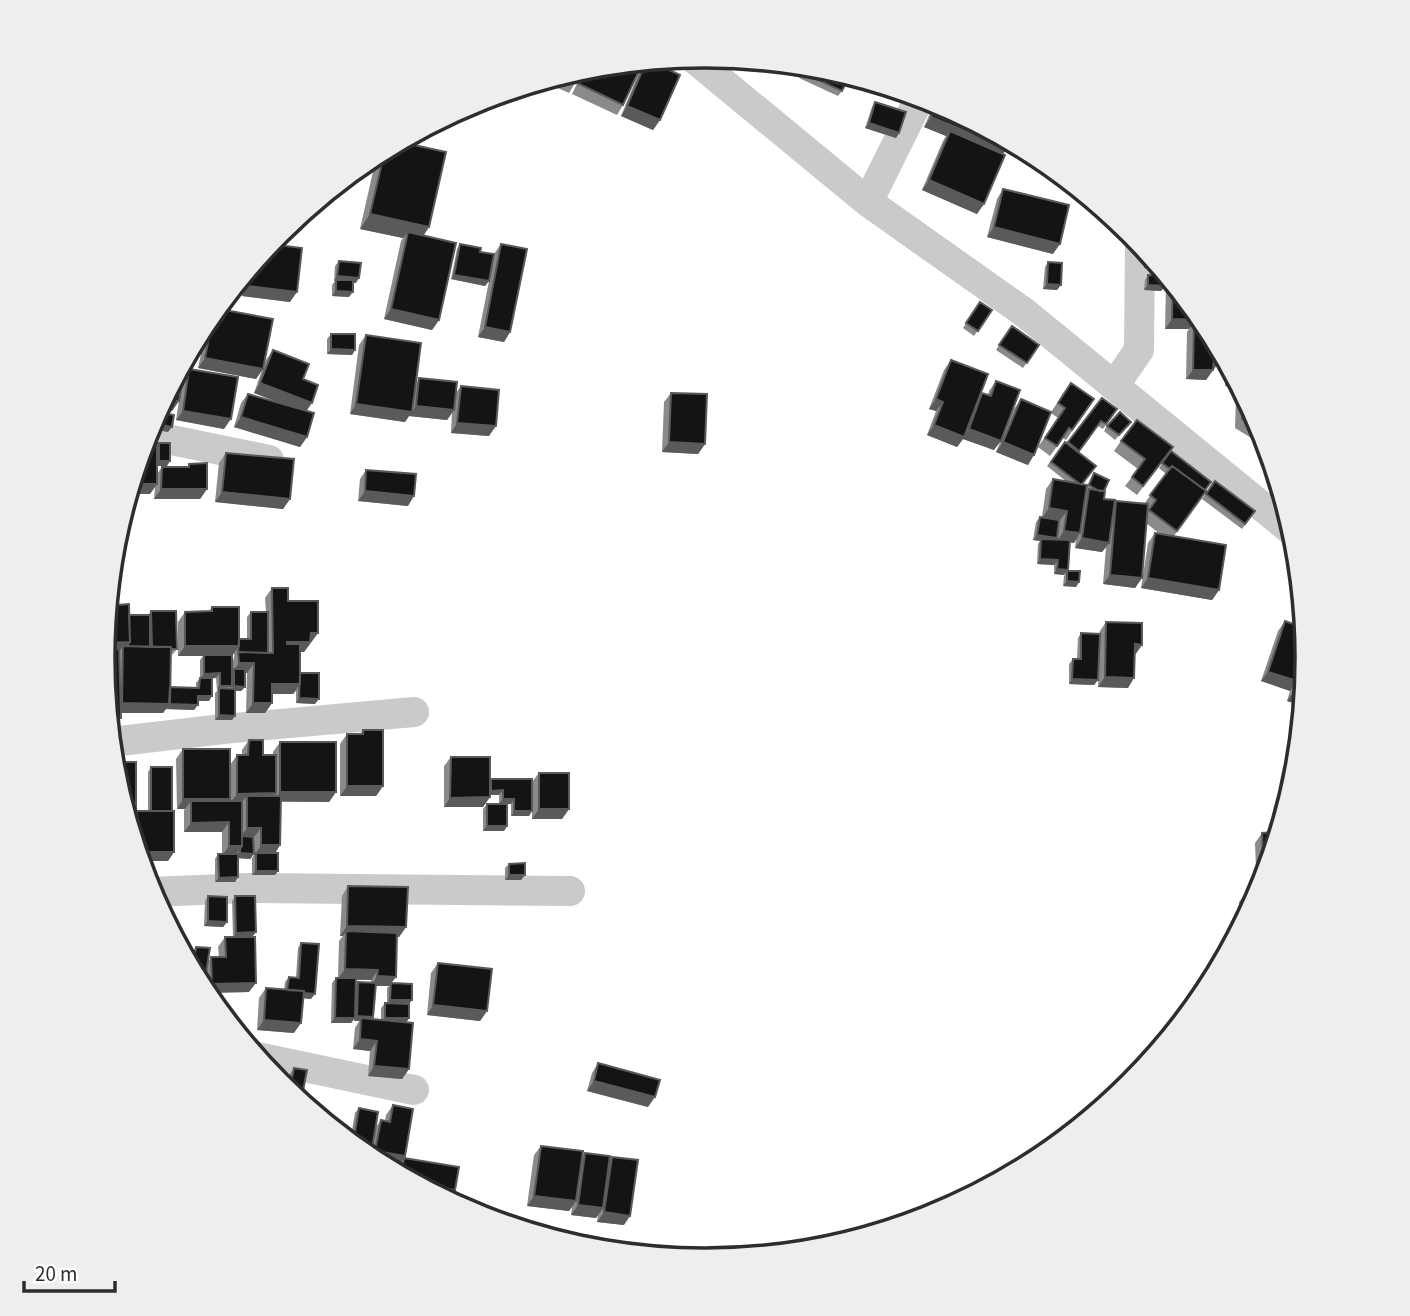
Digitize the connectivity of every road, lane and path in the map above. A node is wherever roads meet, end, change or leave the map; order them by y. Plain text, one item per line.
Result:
1 (705, 68) edge
2 (915, 107) edge
3 (868, 202) junction
4 (1140, 260) edge
5 (1114, 386) junction
6 (158, 437) edge
7 (269, 460) edge
8 (1278, 520) edge
9 (414, 712) dead end
10 (121, 741) edge
11 (163, 891) edge
12 (570, 891) dead end
13 (275, 1061) edge
14 (414, 1090) dead end

1 - 3 street
2 - 3 street
3 - 5 street
4 - 5 street
5 - 8 street
6 - 7 street
9 - 10 street
11 - 12 street
13 - 14 street

